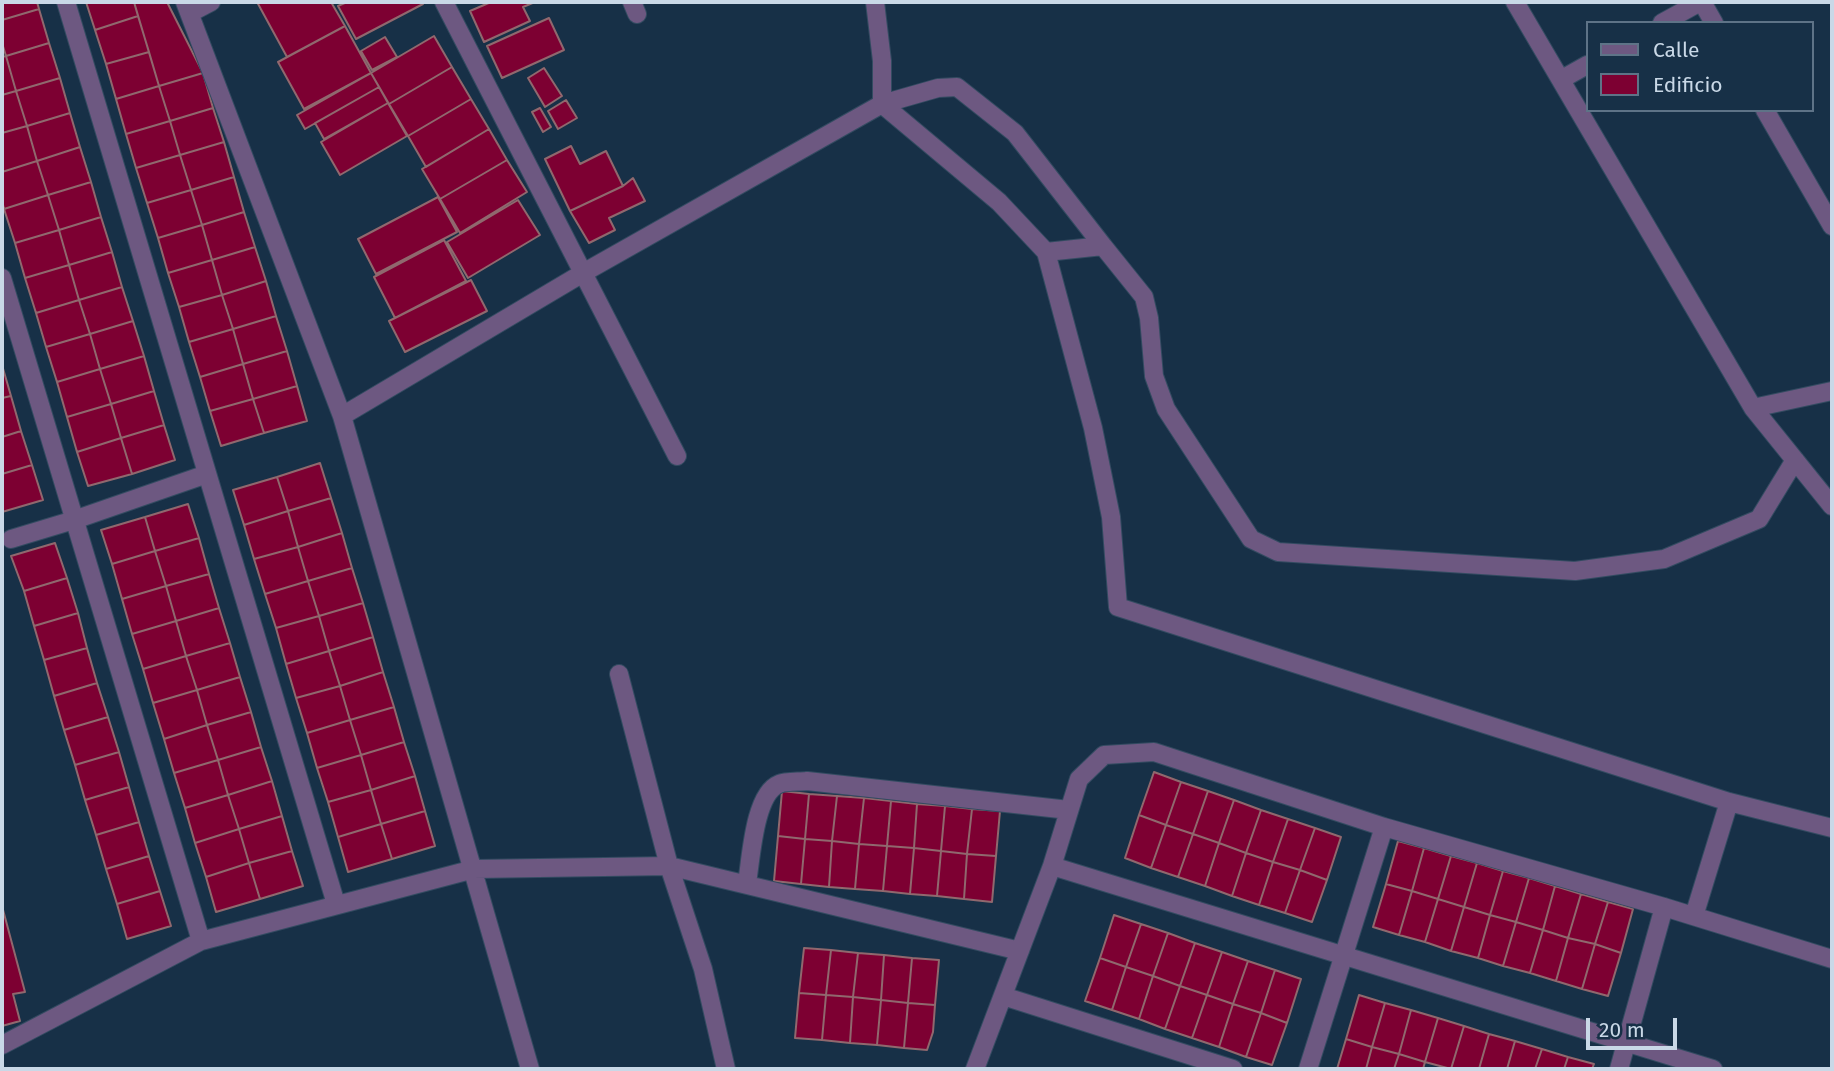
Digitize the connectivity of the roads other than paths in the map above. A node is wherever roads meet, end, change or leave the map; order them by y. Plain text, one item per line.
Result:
1 (65, 2) edge
2 (211, 2) edge
3 (444, 2) edge
4 (875, 2) edge
5 (1515, 2) edge
6 (1701, 2) edge
7 (188, 7) edge
8 (1666, 21) edge
9 (1713, 21) edge
10 (1586, 66) edge
11 (1562, 79) junction
12 (882, 104) junction
13 (1766, 112) edge
14 (1832, 226) edge
15 (1103, 246) junction
16 (1046, 252) junction
17 (583, 273) junction
18 (2, 278) edge
19 (1832, 391) edge
20 (1752, 408) junction
21 (342, 416) junction
22 (677, 456) dead end
23 (1795, 460) junction
24 (207, 474) junction
25 (1832, 506) edge
26 (74, 520) junction
27 (11, 539) dead end
28 (619, 674) dead end
29 (1729, 802) junction
30 (1069, 810) junction
31 (1384, 827) junction
32 (1832, 828) edge
33 (669, 866) junction
34 (1052, 866) junction
35 (474, 869) junction
36 (747, 883) junction
37 (336, 904) junction
38 (1664, 907) junction
39 (1694, 916) junction
40 (201, 942) junction
41 (1020, 951) junction
42 (1342, 955) junction
43 (1832, 959) edge
44 (1003, 996) junction
45 (1627, 1043) junction
46 (2, 1045) edge
47 (530, 1069) edge
48 (726, 1069) edge
49 (975, 1069) edge
50 (1233, 1069) edge
51 (1308, 1069) edge
52 (1619, 1069) edge
53 (1713, 1069) edge

1 - 24 street
2 - 7 street
3 - 17 street
4 - 12 street
5 - 11 street
6 - 8 street
6 - 9 street
7 - 21 street
10 - 11 street
11 - 20 street
12 - 15 street
12 - 16 street
12 - 17 street
13 - 14 street
15 - 16 street
15 - 23 street
16 - 29 street
17 - 21 street
17 - 22 street
18 - 26 street
19 - 20 street
20 - 23 street
21 - 35 street
23 - 25 street
24 - 26 street
24 - 37 street
26 - 27 street
26 - 40 street
28 - 33 street
29 - 32 street
29 - 39 street
30 - 31 street
30 - 34 street
30 - 36 street
31 - 38 street
31 - 42 street
33 - 35 street
33 - 36 street
33 - 48 street
34 - 41 street
34 - 42 street
35 - 37 street
35 - 47 street
36 - 41 street
37 - 40 street
38 - 39 street
38 - 45 street
39 - 43 street
40 - 46 street
41 - 44 street
42 - 45 street
42 - 51 street
44 - 49 street
44 - 50 street
45 - 52 street
45 - 53 street

